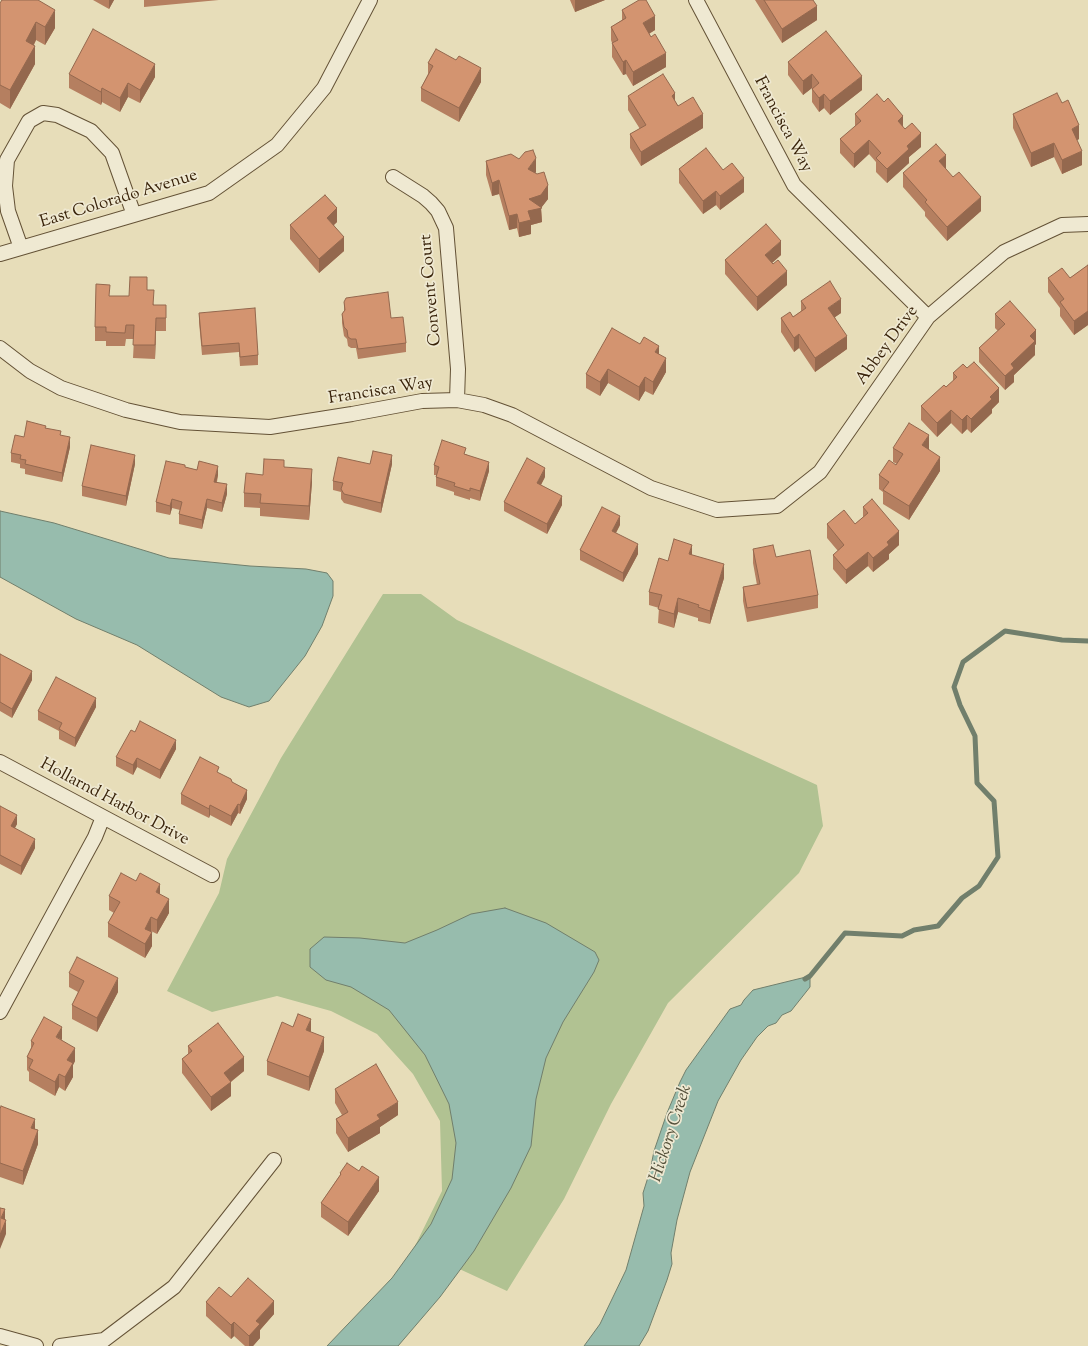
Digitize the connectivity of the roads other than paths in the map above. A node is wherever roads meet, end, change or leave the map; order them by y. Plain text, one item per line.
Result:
1 (370, 0) edge
2 (696, 0) edge
3 (393, 177) dead end
4 (134, 215) junction
5 (1088, 224) edge
6 (21, 248) junction
7 (0, 254) edge
8 (928, 317) junction
9 (0, 348) edge
10 (458, 400) junction
11 (820, 472) joint
12 (0, 762) edge
13 (103, 817) junction
14 (212, 875) dead end
15 (0, 1012) edge
16 (274, 1160) dead end
17 (0, 1336) edge
18 (36, 1346) edge
19 (60, 1346) edge

1 - 4 street, East Colorado Avenue
2 - 8 street, Francisca Way
3 - 10 street, Convent Court
4 - 6 street, East Colorado Avenue
4 - 6 street
5 - 8 street, Abbey Drive
6 - 7 street, East Colorado Avenue
8 - 11 street, Abbey Drive
9 - 10 street, Francisca Way
10 - 11 street, Francisca Way
12 - 13 street, Hollarnd Harbor Drive
13 - 14 street, Hollarnd Harbor Drive
13 - 15 street
16 - 19 street
17 - 18 street

